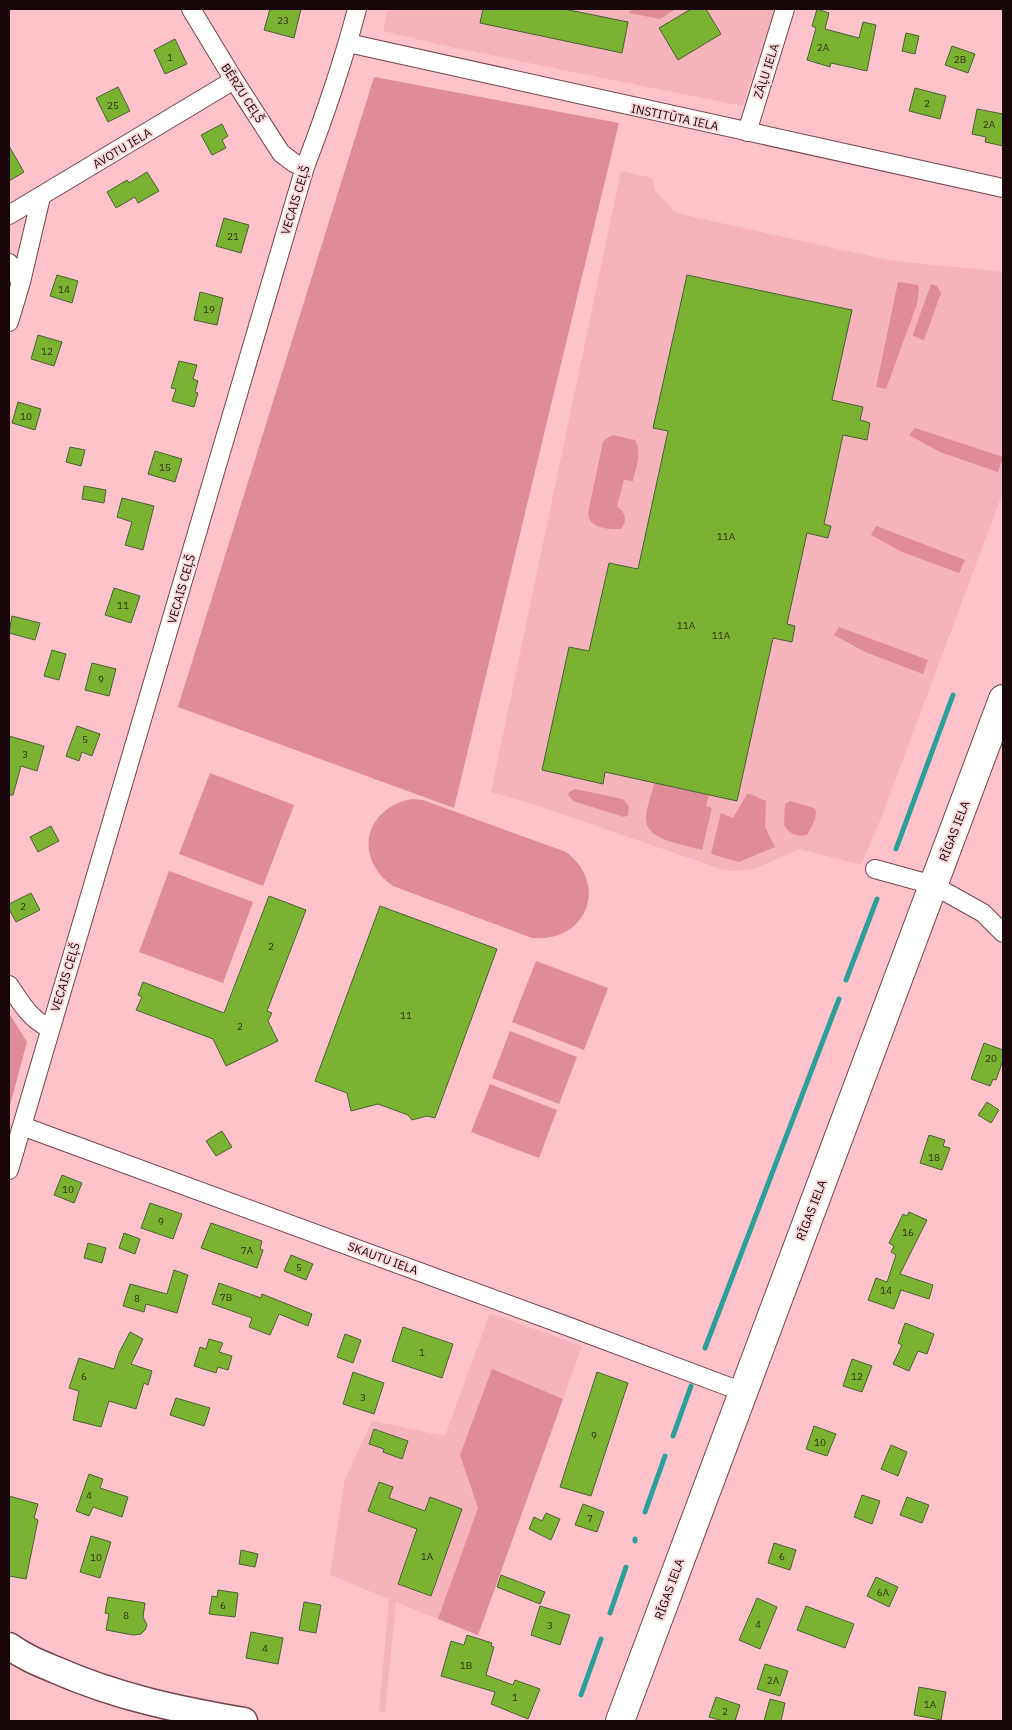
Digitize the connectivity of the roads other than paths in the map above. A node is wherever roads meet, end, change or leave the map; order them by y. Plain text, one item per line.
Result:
1 (191, 9) edge
2 (357, 9) edge
3 (785, 9) edge
4 (348, 43) junction
5 (234, 80) junction
6 (747, 132) junction
7 (305, 167) junction
8 (1003, 188) edge
9 (41, 197) junction
10 (9, 215) edge
11 (9, 263) edge
12 (20, 282) junction
13 (9, 322) edge
14 (1003, 699) edge
15 (875, 869) dead end
16 (933, 885) junction
17 (1003, 933) edge
18 (9, 985) edge
19 (50, 1028) junction
20 (22, 1126) junction
21 (9, 1170) edge
22 (743, 1392) junction
23 (9, 1646) edge
24 (244, 1721) edge
25 (620, 1721) edge

1 - 5 street, BĒRZU CEĻŠ
2 - 4 street, VECAIS CEĻŠ
3 - 6 street, ZĀĻU IELA
4 - 6 street, INSTITŪTA IELA
4 - 7 street, VECAIS CEĻŠ
5 - 7 street, BĒRZU CEĻŠ
5 - 9 street, AVOTU IELA
6 - 8 street, INSTITŪTA IELA
7 - 19 street, VECAIS CEĻŠ
9 - 10 street, AVOTU IELA
9 - 12 street
11 - 12 street
12 - 13 street
14 - 16 main road, RĪGAS IELA
15 - 16 street
16 - 17 street
16 - 22 main road, RĪGAS IELA
18 - 19 street
19 - 20 street, VECAIS CEĻŠ
20 - 21 street, VECAIS CEĻŠ
20 - 22 street, SKAUTU IELA
22 - 25 main road, RĪGAS IELA
23 - 24 main road

